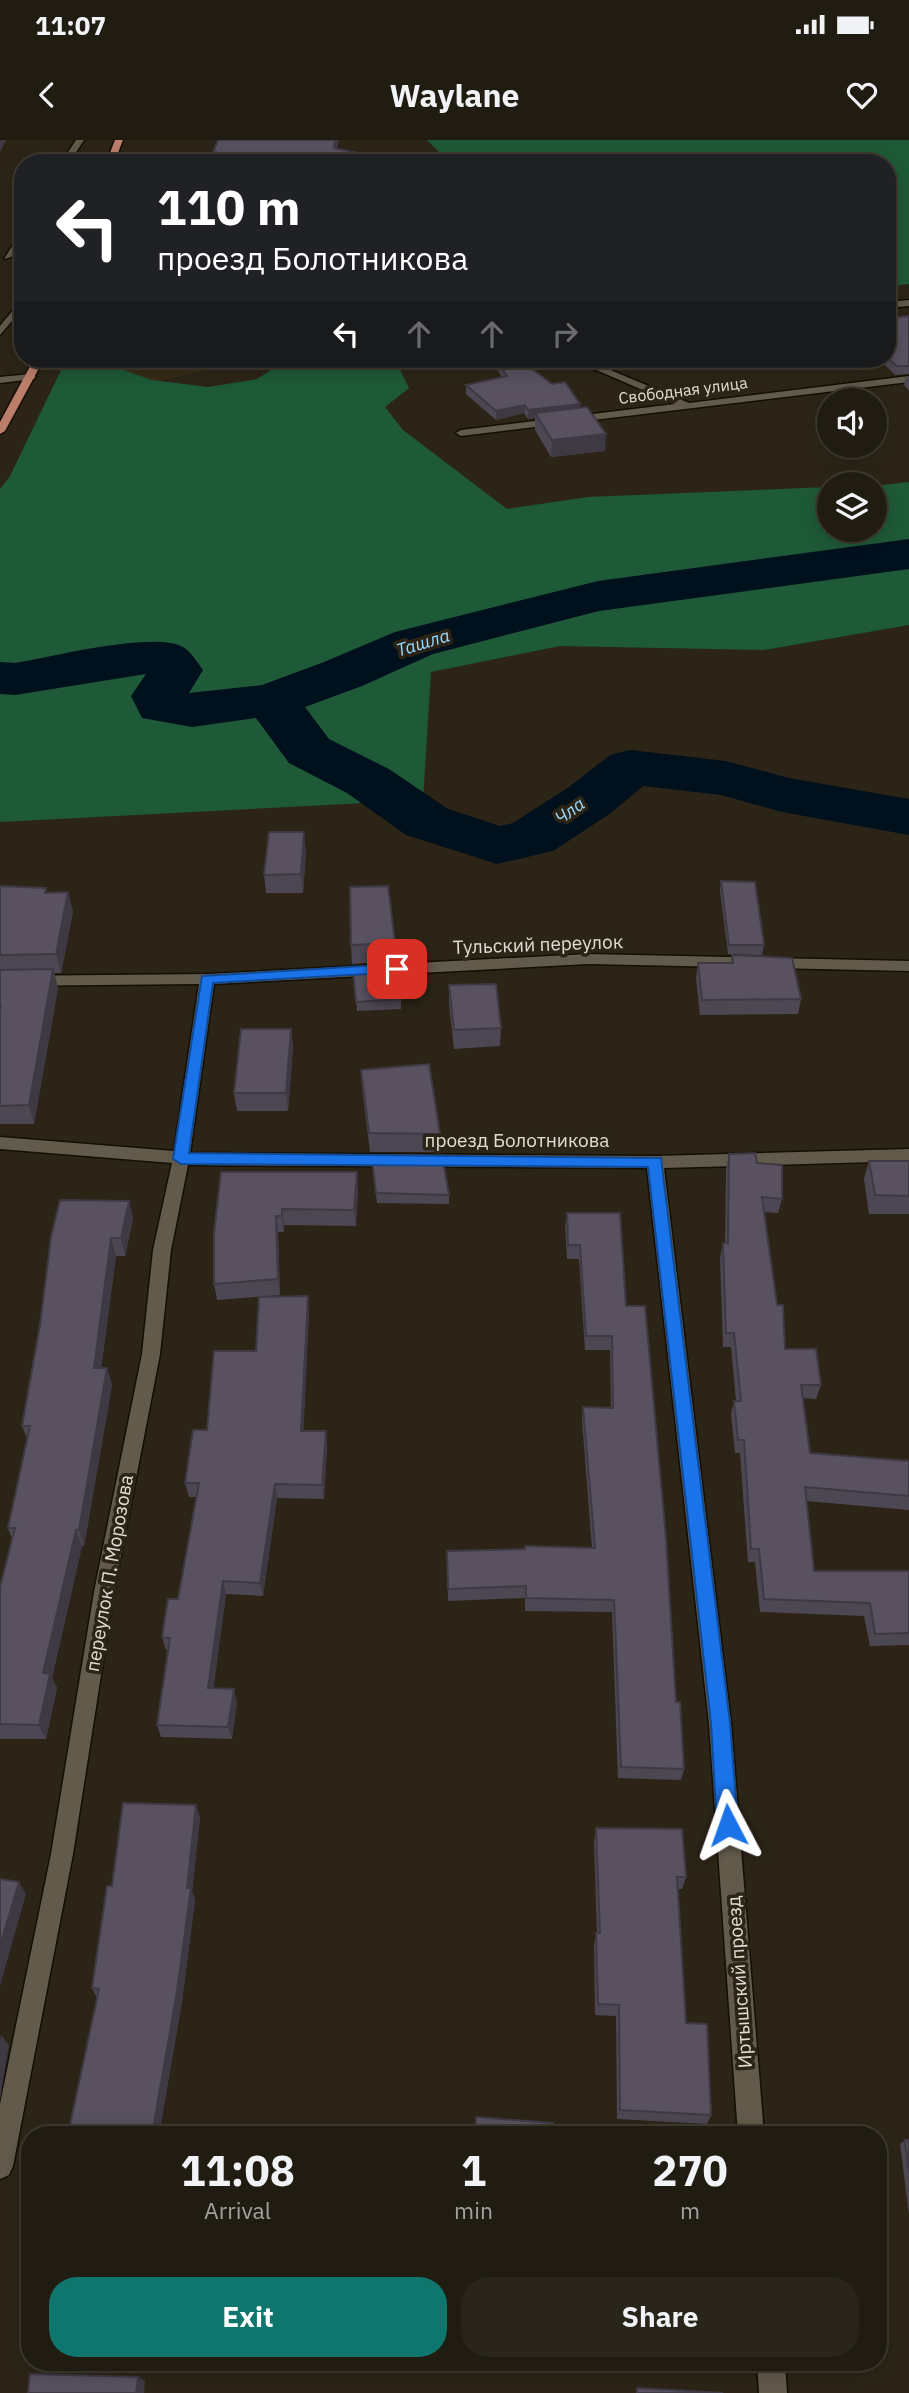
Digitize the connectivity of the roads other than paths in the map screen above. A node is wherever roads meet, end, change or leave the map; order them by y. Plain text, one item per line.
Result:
1 (14, 242) edge
2 (3, 257) edge
3 (14, 313) edge
4 (0, 332) edge
5 (35, 368) edge
6 (597, 368) edge
7 (31, 377) junction
8 (909, 379) edge
9 (0, 380) edge
10 (687, 406) junction
11 (0, 431) edge
12 (461, 433) dead end
13 (909, 966) edge
14 (207, 979) junction
15 (0, 981) edge
16 (0, 1143) edge
17 (909, 1155) edge
18 (181, 1159) junction
19 (655, 1162) junction
20 (750, 2126) edge
21 (0, 2166) edge
22 (772, 2371) edge
23 (774, 2393) edge

1 - 2 street
3 - 4 street
5 - 7 main road
6 - 10 street
7 - 9 street
7 - 11 main road
8 - 10 street, Свободная улица
10 - 12 street, Свободная улица
13 - 14 street, Тульский переулок
14 - 15 street, Тульский переулок
14 - 18 street, переулок П. Морозова
16 - 18 street, проезд Болотникова
17 - 19 street, проезд Болотникова
18 - 19 street, проезд Болотникова
18 - 21 street, переулок П. Морозова
19 - 20 street, Иртышский проезд
22 - 23 street

